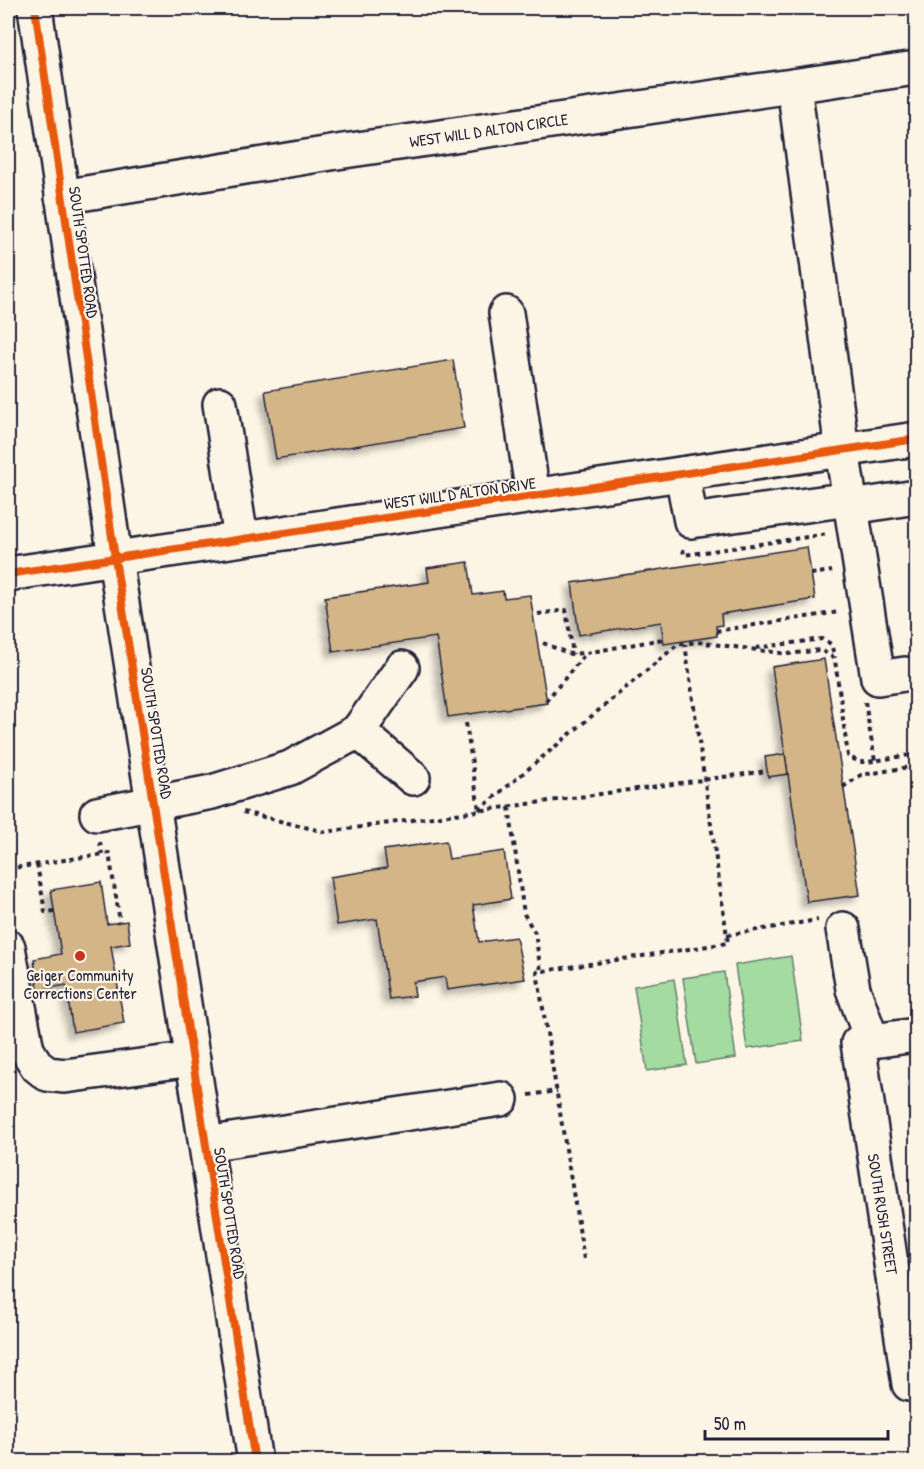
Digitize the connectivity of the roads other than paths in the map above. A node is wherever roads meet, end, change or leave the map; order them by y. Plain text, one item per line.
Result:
1 (35, 8) edge
2 (916, 68) edge
3 (794, 86) junction
4 (62, 197) junction
5 (506, 313) dead end
6 (220, 404) dead end
7 (916, 439) edge
8 (842, 450) junction
9 (682, 474) junction
10 (533, 496) junction
11 (916, 497) edge
12 (851, 503) junction
13 (241, 539) junction
14 (115, 558) junction
15 (8, 574) edge
16 (402, 668) dead end
17 (905, 674) dead end
18 (358, 731) junction
19 (413, 778) dead end
20 (154, 802) junction
21 (97, 814) dead end
22 (832, 924) road end
23 (8, 947) edge
24 (916, 1035) edge
25 (865, 1042) junction
26 (193, 1059) junction
27 (501, 1100) dead end
28 (206, 1144) junction
29 (909, 1384) dead end
30 (255, 1461) edge

1 - 4 street, SOUTH SPOTTED ROAD
2 - 3 street, WEST WILL D ALTON CIRCLE
3 - 4 street, WEST WILL D ALTON CIRCLE
3 - 8 street
4 - 14 street, SOUTH SPOTTED ROAD
5 - 10 street
6 - 13 street
7 - 8 street, WEST WILL D ALTON DRIVE
8 - 9 street, WEST WILL D ALTON DRIVE
8 - 12 street
9 - 10 street, WEST WILL D ALTON DRIVE
9 - 12 street
10 - 13 street, WEST WILL D ALTON DRIVE
11 - 12 street
12 - 17 street
13 - 14 street, WEST WILL D ALTON DRIVE
14 - 15 street, WEST WILL D ALTON DRIVE
14 - 20 street, SOUTH SPOTTED ROAD
16 - 18 street
18 - 19 street
18 - 20 street
20 - 21 street
20 - 26 street, SOUTH SPOTTED ROAD
22 - 25 street, SOUTH RUSH STREET
23 - 26 street
24 - 25 street
25 - 29 street, SOUTH RUSH STREET
26 - 28 street, SOUTH SPOTTED ROAD
27 - 28 street
28 - 30 street, SOUTH SPOTTED ROAD

